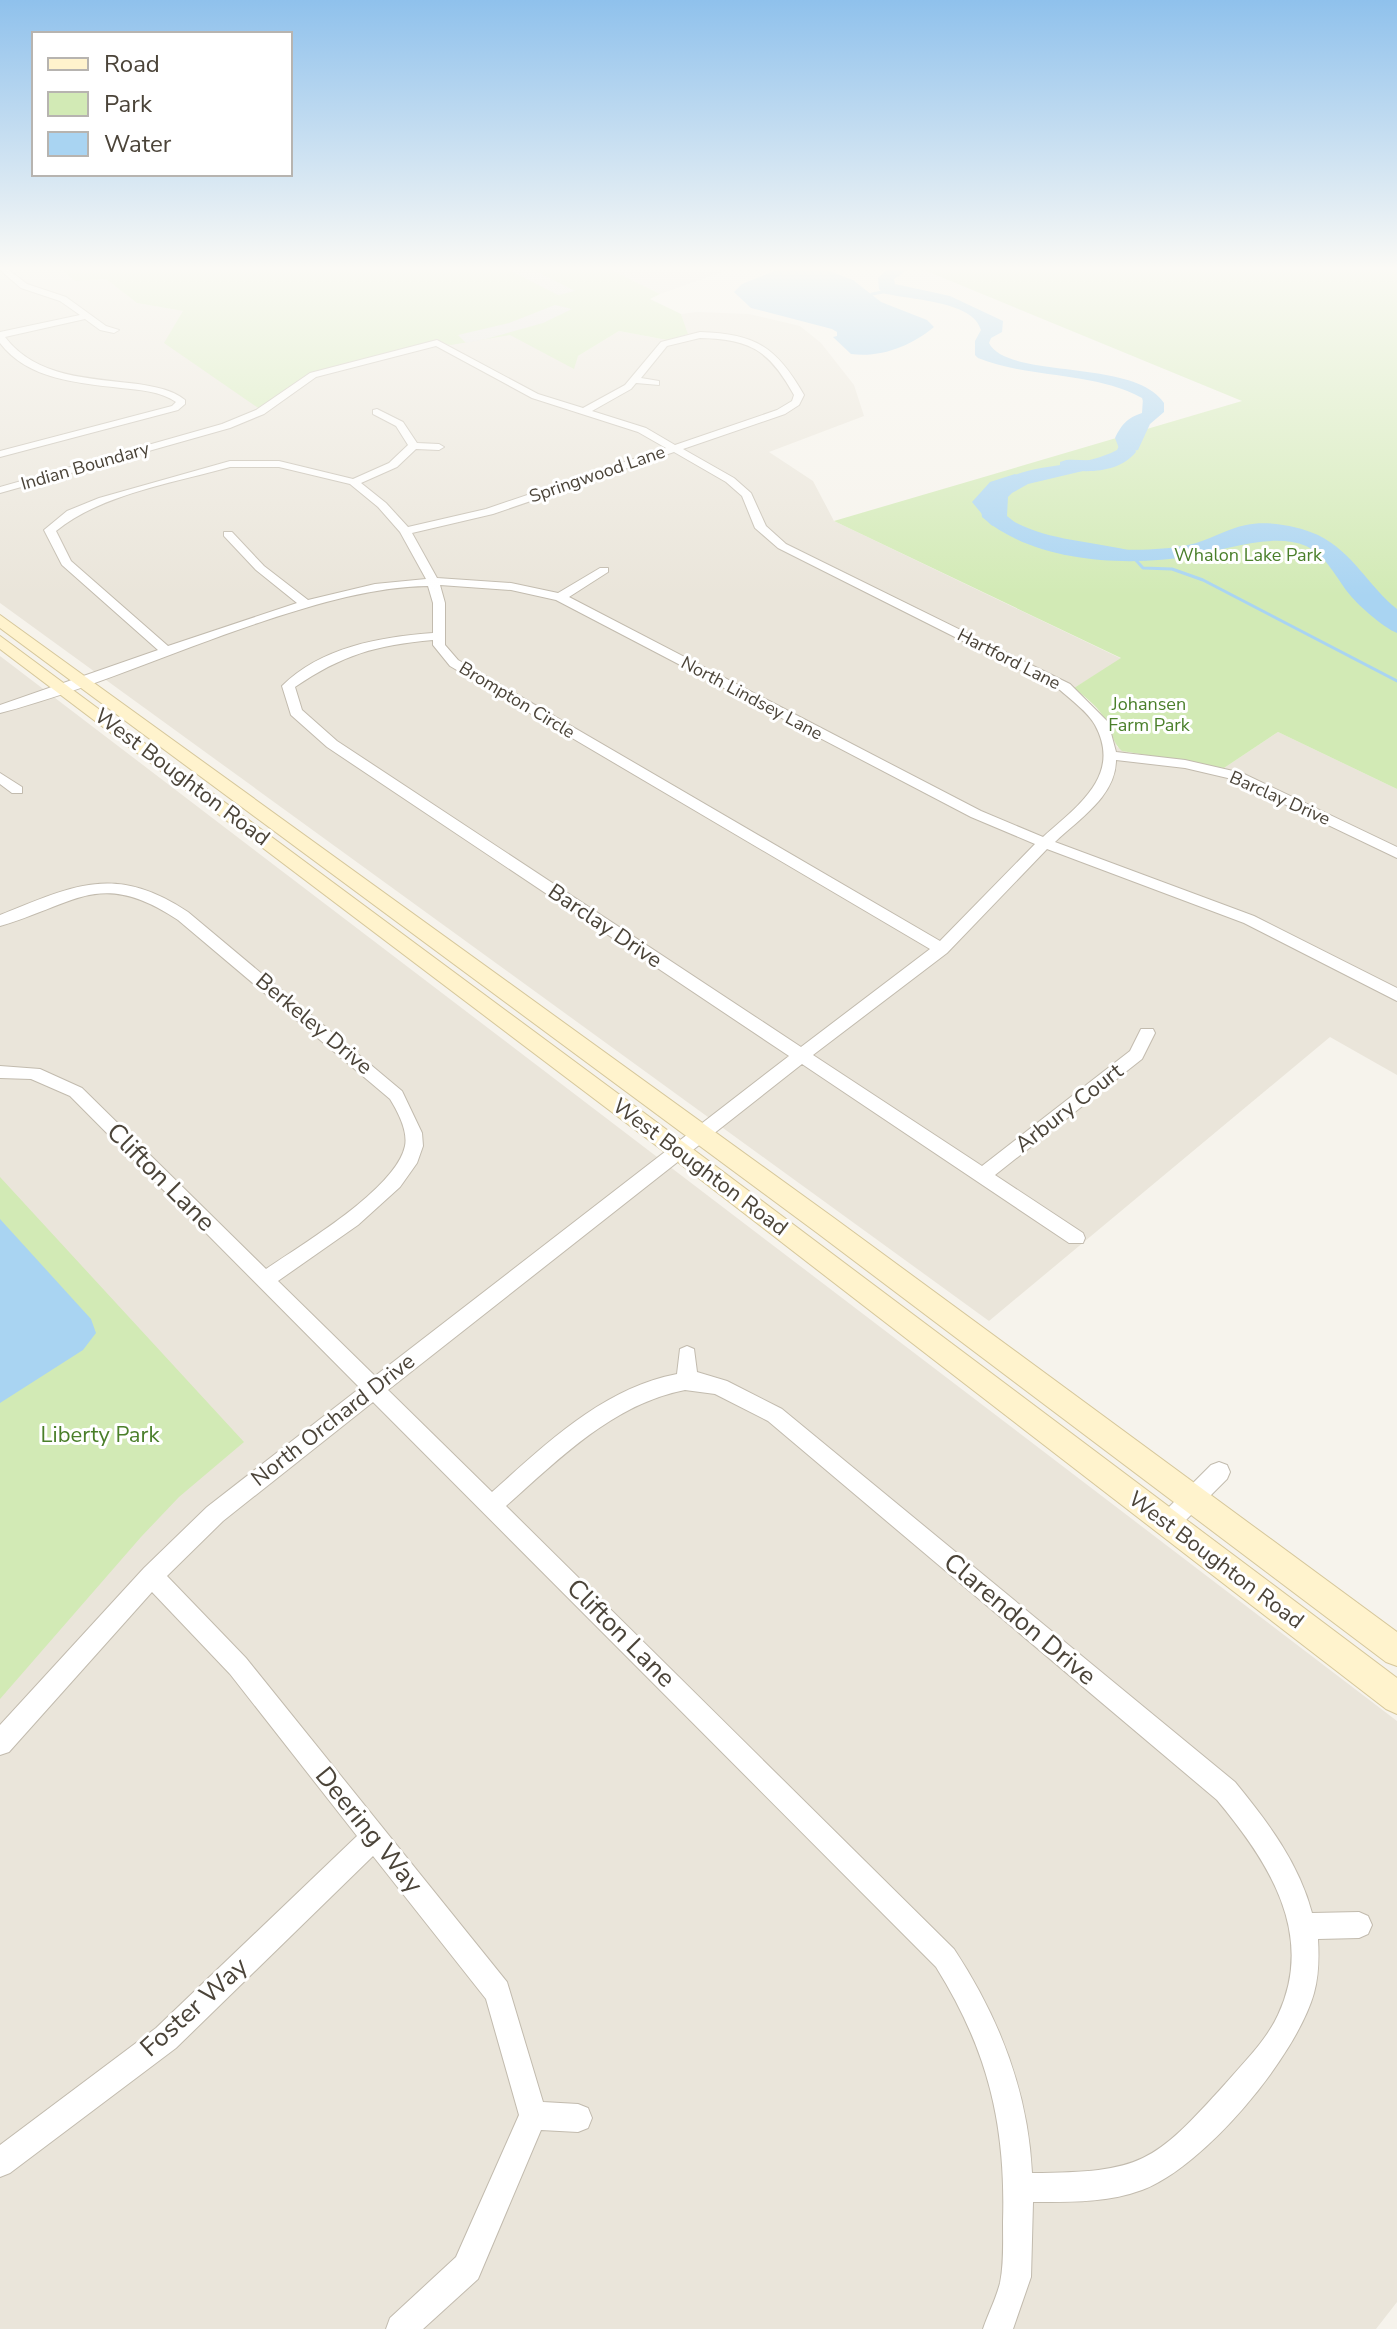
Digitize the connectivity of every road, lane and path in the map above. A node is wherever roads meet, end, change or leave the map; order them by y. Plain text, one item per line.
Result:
1 (78, 379) edge
2 (308, 379) edge
3 (498, 379) edge
4 (788, 379) edge
5 (635, 380) joint
6 (656, 383) dead end
7 (585, 411) junction
8 (377, 412) dead end
9 (413, 446) junction
10 (439, 447) dead end
11 (673, 448) junction
12 (0, 454) edge
13 (354, 482) junction
14 (0, 490) edge
15 (405, 531) junction
16 (228, 534) dead end
17 (604, 570) dead end
18 (433, 581) junction
19 (560, 597) junction
20 (304, 603) junction
21 (0, 620) edge
22 (438, 636) junction
23 (0, 641) edge
24 (167, 651) junction
25 (72, 684) junction
26 (0, 709) edge
27 (1111, 755) junction
28 (0, 777) edge
29 (17, 790) dead end
30 (1044, 844) junction
31 (1397, 853) edge
32 (0, 921) edge
33 (941, 949) junction
34 (1397, 995) edge
35 (1147, 1033) dead end
36 (801, 1057) junction
37 (0, 1072) edge
38 (699, 1134) junction
39 (678, 1150) junction
40 (983, 1175) junction
41 (1076, 1238) dead end
42 (265, 1279) junction
43 (687, 1355) dead end
44 (687, 1380) junction
45 (374, 1387) junction
46 (1219, 1472) dead end
47 (1193, 1497) junction
48 (492, 1505) junction
49 (1168, 1523) junction
50 (152, 1576) junction
51 (1397, 1651) edge
52 (1397, 1698) edge
53 (0, 1743) edge
54 (375, 1836) junction
55 (1303, 1920) junction
56 (1359, 1925) dead end
57 (533, 2115) junction
58 (578, 2118) dead end
59 (0, 2163) edge
60 (1020, 2188) junction
61 (401, 2329) edge
62 (998, 2329) edge

1 - 12 street
2 - 14 street, Indian Boundary
3 - 7 street, Hartford Lane
4 - 11 street, Springwood Lane
5 - 6 street
5 - 7 street, Springwood Lane
7 - 11 street, Hartford Lane
8 - 9 street
9 - 10 street
9 - 13 street
11 - 15 street, Springwood Lane
11 - 27 street, Hartford Lane
13 - 15 street
13 - 24 street
15 - 18 street
16 - 20 street
17 - 19 street
18 - 19 street, North Lindsey Lane
18 - 20 street, North Lindsey Lane
18 - 22 street
19 - 30 street, North Lindsey Lane
20 - 24 street, North Lindsey Lane
21 - 25 main road, West Boughton Road
22 - 33 street, Brompton Circle
22 - 36 street, Barclay Drive
23 - 25 main road, West Boughton Road
24 - 25 street, North Lindsey Lane
25 - 26 street, North Lindsey Lane
25 - 38 main road, West Boughton Road
25 - 39 main road, West Boughton Road
27 - 30 street
27 - 31 street, Barclay Drive
28 - 29 street
30 - 33 street
30 - 34 street, North Lindsey Lane
32 - 42 street, Berkeley Drive
33 - 36 street
35 - 40 street, Arbury Court
36 - 38 street
36 - 40 street, Barclay Drive
37 - 42 street, Clifton Lane
38 - 39 street, North Orchard Drive
38 - 47 main road, West Boughton Road
39 - 45 street, North Orchard Drive
39 - 49 main road, West Boughton Road
40 - 41 street, Barclay Drive
42 - 45 street, Clifton Lane
43 - 44 street
44 - 48 street, Clarendon Drive
44 - 55 street, Clarendon Drive
45 - 48 street, Clifton Lane
45 - 50 street, North Orchard Drive
46 - 47 street
47 - 49 street
47 - 51 main road, West Boughton Road
48 - 60 street, Clifton Lane
49 - 52 main road, West Boughton Road
50 - 53 street, North Orchard Drive
50 - 54 street, Deering Way
54 - 57 street, Deering Way
54 - 59 street, Foster Way
55 - 56 street
55 - 60 street
57 - 58 street
57 - 61 street
60 - 62 street, Clifton Lane

